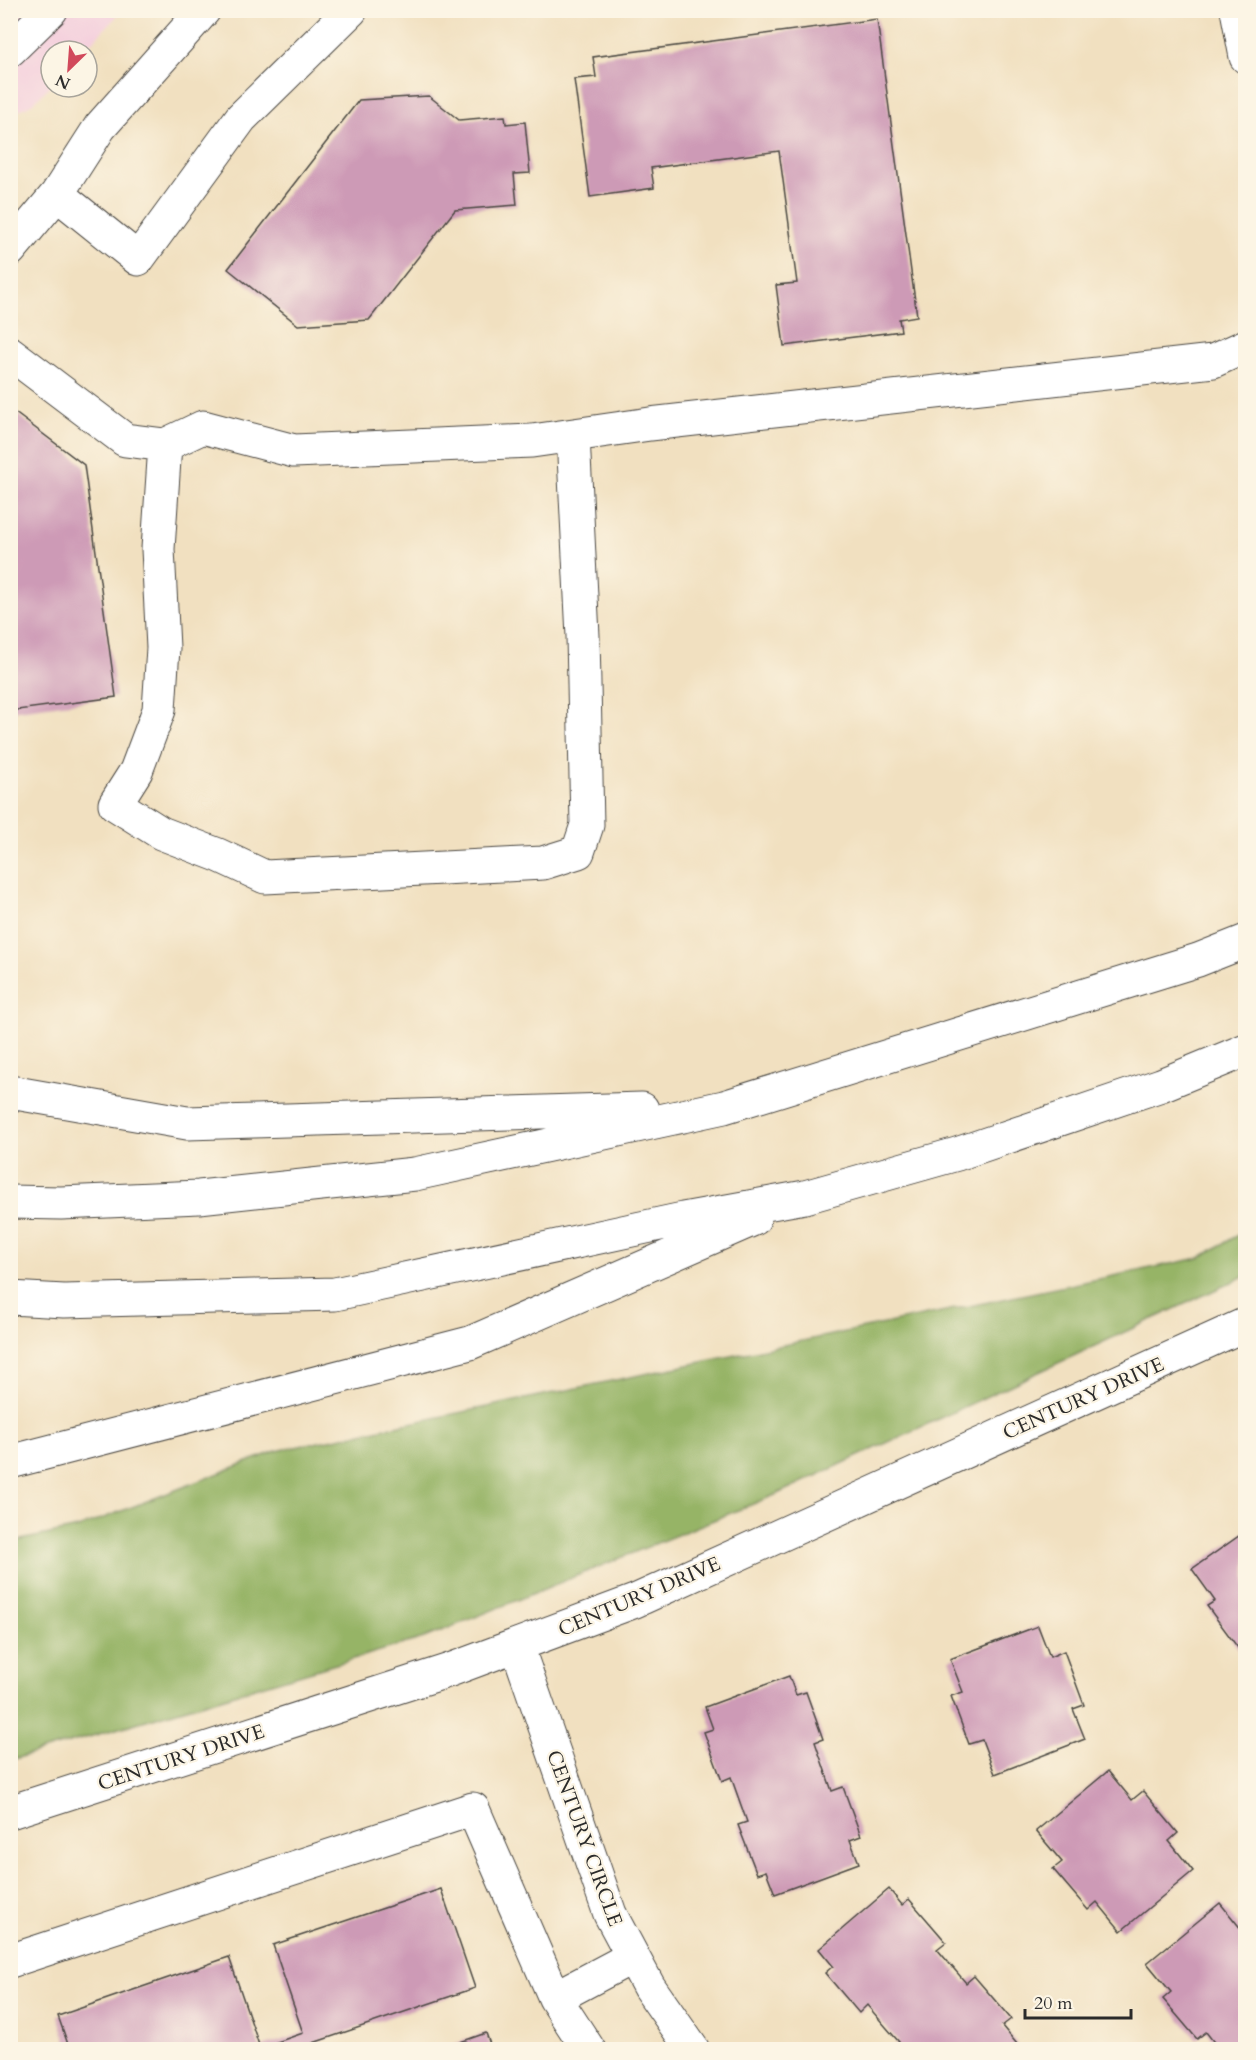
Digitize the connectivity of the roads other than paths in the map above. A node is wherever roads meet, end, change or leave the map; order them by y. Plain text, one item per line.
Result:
1 (51, 10) edge
2 (204, 10) edge
3 (351, 10) edge
4 (1237, 10) edge
5 (10, 50) edge
6 (1245, 57) edge
7 (57, 194) junction
8 (10, 250) edge
9 (1245, 346) edge
10 (10, 353) edge
11 (573, 436) junction
12 (165, 445) junction
13 (1245, 941) edge
14 (1245, 1050) edge
15 (10, 1092) edge
16 (724, 1107) junction
17 (805, 1197) junction
18 (10, 1202) edge
19 (10, 1298) edge
20 (1245, 1324) edge
21 (10, 1462) edge
22 (517, 1646) junction
23 (10, 1812) edge
24 (632, 1957) junction
25 (10, 1961) edge
26 (555, 1998) junction
27 (589, 2049) edge
28 (693, 2049) edge

1 - 5 main road
2 - 7 main road
3 - 7 main road
4 - 6 main road
7 - 8 main road
9 - 11 main road
10 - 12 main road
11 - 12 main road
11 - 12 main road
13 - 16 main road
14 - 17 main road
15 - 16 main road
16 - 18 main road
17 - 19 main road
17 - 21 main road
20 - 22 main road, CENTURY DRIVE
22 - 23 main road, CENTURY DRIVE
22 - 24 main road, CENTURY CIRCLE
24 - 26 main road
24 - 28 main road, CENTURY CIRCLE
25 - 26 main road
26 - 27 main road

